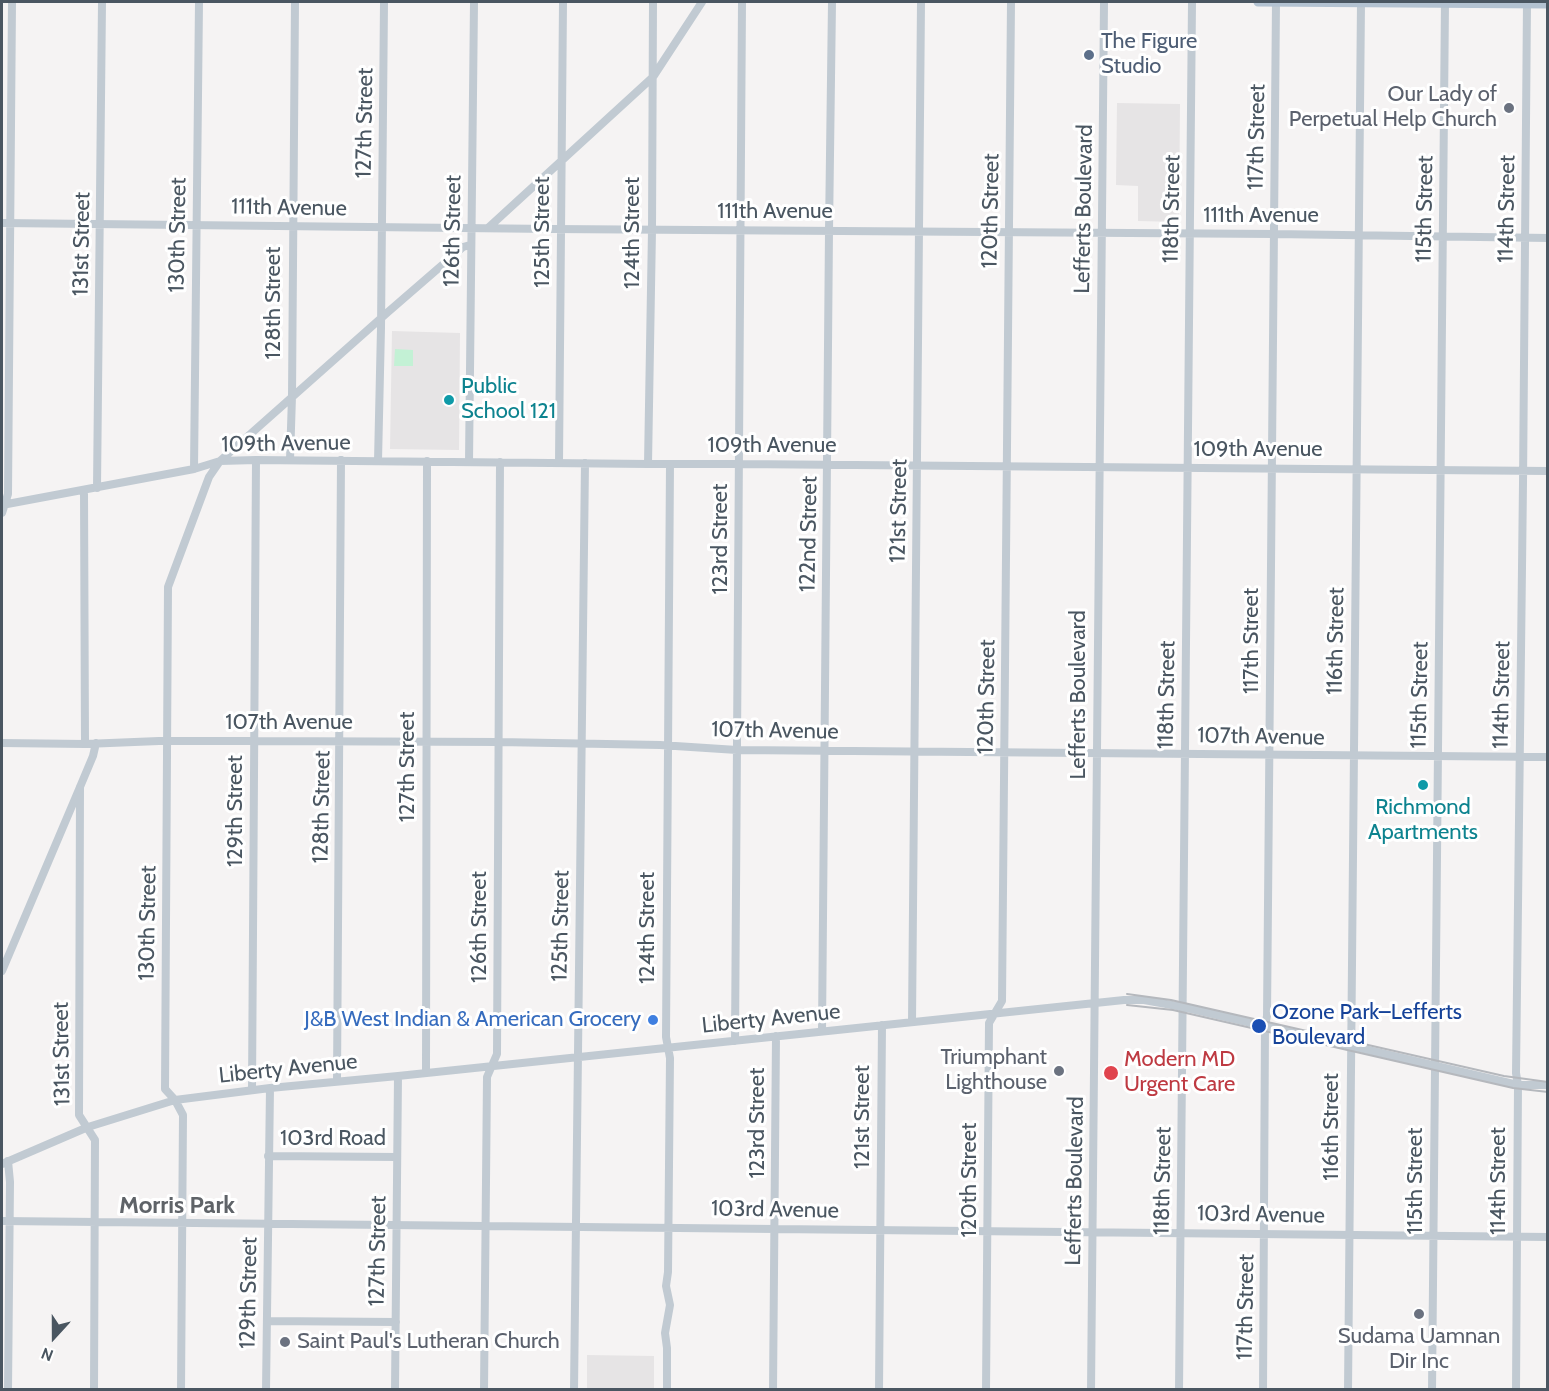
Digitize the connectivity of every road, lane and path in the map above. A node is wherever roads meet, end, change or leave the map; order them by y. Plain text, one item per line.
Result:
1 (12, 2) edge
2 (102, 2) edge
3 (199, 2) edge
4 (295, 2) edge
5 (384, 2) edge
6 (474, 2) edge
7 (563, 2) edge
8 (653, 2) edge
9 (702, 2) edge
10 (742, 2) edge
11 (832, 2) edge
12 (921, 2) edge
13 (1011, 2) edge
14 (1104, 2) edge
15 (1192, 2) edge
16 (1258, 2) edge
17 (1276, 2) edge
18 (1360, 2) edge
19 (1445, 2) edge
20 (1527, 3) edge
21 (1548, 4) edge
22 (653, 77) junction
23 (562, 160) junction
24 (6, 223) edge
25 (100, 224) junction
26 (196, 225) junction
27 (293, 226) junction
28 (382, 227) junction
29 (471, 228) junction
30 (488, 228) junction
31 (561, 229) junction
32 (652, 230) junction
33 (740, 230) junction
34 (829, 231) junction
35 (919, 232) junction
36 (1009, 232) junction
37 (1102, 233) junction
38 (1190, 234) junction
39 (1274, 234) junction
40 (1358, 235) junction
41 (1443, 236) junction
42 (1525, 237) junction
43 (1548, 237) edge
44 (471, 245) junction
45 (381, 319) junction
46 (292, 396) junction
47 (256, 459) junction
48 (290, 460) junction
49 (341, 460) junction
50 (220, 461) junction
51 (378, 461) junction
52 (428, 461) junction
53 (469, 462) junction
54 (500, 462) junction
55 (559, 462) junction
56 (585, 463) junction
57 (670, 464) junction
58 (739, 464) junction
59 (648, 465) junction
60 (828, 465) junction
61 (917, 466) junction
62 (1007, 466) junction
63 (1100, 467) junction
64 (1188, 467) junction
65 (1272, 468) junction
66 (194, 469) junction
67 (1356, 469) junction
68 (1440, 470) junction
69 (1523, 471) junction
70 (1548, 471) edge
71 (97, 488) junction
72 (84, 491) junction
73 (2, 508) edge
74 (168, 741) junction
75 (254, 741) junction
76 (340, 741) junction
77 (426, 742) junction
78 (499, 742) junction
79 (582, 742) junction
80 (2, 743) edge
81 (96, 743) junction
82 (85, 744) junction
83 (668, 745) junction
84 (737, 750) junction
85 (825, 751) junction
86 (914, 752) junction
87 (1004, 753) junction
88 (1097, 753) junction
89 (1185, 754) junction
90 (1269, 755) junction
91 (1353, 756) junction
92 (1438, 756) junction
93 (1520, 757) junction
94 (1548, 757) edge
95 (80, 787) junction
96 (2, 970) edge
97 (1095, 1003) junction
98 (1183, 1007) junction
99 (995, 1013) junction
100 (912, 1022) junction
101 (882, 1025) junction
102 (1265, 1026) junction
103 (822, 1031) junction
104 (776, 1036) junction
105 (735, 1041) junction
106 (1350, 1046) junction
107 (668, 1048) junction
108 (578, 1057) junction
109 (492, 1065) junction
110 (1434, 1066) junction
111 (426, 1073) junction
112 (398, 1076) junction
113 (337, 1081) junction
114 (1518, 1085) junction
115 (1548, 1085) edge
116 (270, 1088) junction
117 (252, 1090) junction
118 (175, 1100) junction
119 (88, 1127) junction
120 (268, 1156) junction
121 (397, 1157) junction
122 (5, 1163) edge
123 (5, 1221) edge
124 (95, 1222) junction
125 (182, 1224) junction
126 (268, 1224) junction
127 (397, 1225) junction
128 (486, 1226) junction
129 (576, 1227) junction
130 (669, 1227) junction
131 (775, 1228) junction
132 (881, 1229) junction
133 (987, 1230) junction
134 (1092, 1231) junction
135 (1180, 1232) junction
136 (1265, 1233) junction
137 (1349, 1234) junction
138 (1433, 1235) junction
139 (1517, 1236) junction
140 (1548, 1237) edge
141 (267, 1321) junction
142 (396, 1322) junction
143 (8, 1389) edge
144 (94, 1389) edge
145 (181, 1389) edge
146 (266, 1389) edge
147 (395, 1389) edge
148 (484, 1389) edge
149 (574, 1389) edge
150 (667, 1389) edge
151 (773, 1389) edge
152 (879, 1389) edge
153 (986, 1389) edge
154 (1091, 1389) edge
155 (1179, 1389) edge
156 (1263, 1389) edge
157 (1348, 1389) edge
158 (1432, 1389) edge
159 (1516, 1389) edge

1 - 24 street
2 - 25 street, 131st Street
3 - 26 street, 130th Street
4 - 27 street, 128th Street
5 - 28 street, 127th Street
6 - 29 street, 126th Street
7 - 23 street, 125th Street
8 - 22 street, 124th Street
9 - 22 street
10 - 33 street, 123rd Street
11 - 34 street, 122nd Street
12 - 35 street, 121st Street
13 - 36 street, 120th Street
14 - 37 street, Lefferts Boulevard
15 - 38 street, 118th Street
16 - 17 main road
17 - 18 main road
17 - 39 street, 117th Street
18 - 19 main road
18 - 40 street, 116th Street
19 - 20 main road
19 - 41 street, 115th Street
20 - 21 main road
20 - 42 street, 114th Street
22 - 23 street
22 - 32 street, 124th Street
23 - 30 street
23 - 31 street, 125th Street
24 - 25 street, 111th Avenue
24 - 73 street
25 - 26 street, 111th Avenue
25 - 71 street, 131st Street
26 - 27 street, 111th Avenue
26 - 66 street, 130th Street
27 - 28 street, 111th Avenue
27 - 46 street, 128th Street
28 - 29 street, 111th Avenue
28 - 45 street, 127th Street
29 - 30 street, 111th Avenue
29 - 44 street, 126th Street
30 - 31 street, 111th Avenue
31 - 32 street, 111th Avenue
31 - 55 street, 125th Street
32 - 33 street, 111th Avenue
32 - 59 street, 124th Street
33 - 34 street, 111th Avenue
33 - 58 street, 123rd Street
34 - 35 street, 111th Avenue
34 - 60 street, 122nd Street
35 - 36 street, 111th Avenue
35 - 61 street, 121st Street
36 - 37 street, 111th Avenue
36 - 62 street, 120th Street
37 - 38 street, 111th Avenue
37 - 63 street, Lefferts Boulevard
38 - 39 street, 111th Avenue
38 - 64 street, 118th Street
39 - 40 street, 111th Avenue
39 - 65 street, 117th Street
40 - 41 street, 111th Avenue
40 - 67 street, 116th Street
41 - 42 street, 111th Avenue
41 - 68 street, 115th Street
42 - 43 street, 111th Avenue
42 - 69 street, 114th Street
44 - 45 street
44 - 53 street, 126th Street
45 - 46 street
45 - 51 street, 127th Street
46 - 48 street, 128th Street
46 - 50 street
47 - 48 street, 109th Avenue
47 - 50 street, 109th Avenue
47 - 75 street, 129th Street
48 - 49 street, 109th Avenue
49 - 51 street, 109th Avenue
49 - 76 street, 128th Street
50 - 66 street, 109th Avenue
50 - 74 street, 130th Street
51 - 52 street, 109th Avenue
52 - 53 street, 109th Avenue
52 - 77 street, 127th Street
53 - 54 street, 109th Avenue
54 - 55 street, 109th Avenue
54 - 78 street, 126th Street
55 - 56 street, 109th Avenue
56 - 59 street, 109th Avenue
56 - 79 street, 125th Street
57 - 58 street, 109th Avenue
57 - 59 street, 109th Avenue
57 - 83 street, 124th Street
58 - 60 street, 109th Avenue
58 - 84 street, 123rd Street
60 - 61 street, 109th Avenue
60 - 85 street, 122nd Street
61 - 62 street, 109th Avenue
61 - 86 street, 121st Street
62 - 63 street, 109th Avenue
62 - 87 street, 120th Street
63 - 64 street, 109th Avenue
63 - 88 street, Lefferts Boulevard
64 - 65 street, 109th Avenue
64 - 89 street, 118th Street
65 - 67 street, 109th Avenue
65 - 90 street, 117th Street
66 - 71 street, 109th Avenue
67 - 68 street, 109th Avenue
67 - 91 street, 116th Street
68 - 69 street, 109th Avenue
68 - 92 street, 115th Street
69 - 70 street, 109th Avenue
69 - 93 street, 114th Street
71 - 72 street, 109th Avenue
72 - 73 street, 109th Avenue
72 - 82 street
74 - 75 street, 107th Avenue
74 - 81 street, 107th Avenue
74 - 118 street, 130th Street
75 - 76 street, 107th Avenue
75 - 117 street, 129th Street
76 - 77 street, 107th Avenue
76 - 113 street, 128th Street
77 - 78 street, 107th Avenue
77 - 111 street, 127th Street
78 - 79 street, 107th Avenue
78 - 109 street, 126th Street
79 - 83 street, 107th Avenue
79 - 108 street, 125th Street
80 - 82 street, 107th Avenue
81 - 82 street, 107th Avenue
81 - 95 street
83 - 84 street, 107th Avenue
83 - 107 street, 124th Street
84 - 85 street, 107th Avenue
84 - 105 street, 123rd Street
85 - 86 street, 107th Avenue
85 - 103 street, 122nd Street
86 - 87 street, 107th Avenue
86 - 100 street, 121st Street
87 - 88 street, 107th Avenue
87 - 99 street, 120th Street
88 - 89 street, 107th Avenue
88 - 97 street, Lefferts Boulevard
89 - 90 street, 107th Avenue
89 - 98 street, 118th Street
90 - 91 street, 107th Avenue
90 - 102 street, 117th Street
91 - 92 street, 107th Avenue
91 - 106 street, 116th Street
92 - 93 street, 107th Avenue
92 - 110 street, 115th Street
93 - 94 street, 107th Avenue
93 - 114 street, 114th Street
95 - 96 street
95 - 119 street, 131st Street
97 - 98 street, Liberty Avenue
97 - 99 street, Liberty Avenue
97 - 134 street, Lefferts Boulevard
98 - 102 street, Liberty Avenue
98 - 135 street, 118th Street
99 - 100 street, Liberty Avenue
99 - 133 street, 120th Street
100 - 101 street, Liberty Avenue
101 - 103 street, Liberty Avenue
101 - 132 street, 121st Street
102 - 106 street, Liberty Avenue
102 - 136 street, 117th Street
103 - 104 street, Liberty Avenue
104 - 105 street, Liberty Avenue
104 - 131 street, 123rd Street
105 - 107 street, Liberty Avenue
106 - 110 street, Liberty Avenue
106 - 137 street, 116th Street
107 - 108 street, Liberty Avenue
107 - 130 street, 124th Street
108 - 109 street, Liberty Avenue
108 - 129 street, 125th Street
109 - 111 street, Liberty Avenue
109 - 128 street, 126th Street
110 - 114 street, Liberty Avenue
110 - 138 street, 115th Street
111 - 112 street, Liberty Avenue
112 - 113 street, Liberty Avenue
112 - 121 street, 127th Street
113 - 116 street, Liberty Avenue
114 - 115 street, Liberty Avenue
114 - 139 street, 114th Street
116 - 117 street, Liberty Avenue
116 - 120 street, 129th Street
117 - 118 street, Liberty Avenue
118 - 119 street, Liberty Avenue
118 - 125 street, 130th Street
119 - 122 street, Liberty Avenue
119 - 124 street, 131st Street
120 - 121 street, 103rd Road
120 - 126 street, 129th Street
121 - 127 street, 127th Street
122 - 123 street
123 - 124 street, 103rd Avenue
123 - 143 street
124 - 125 street, 103rd Avenue
124 - 144 street, 131st Street
125 - 126 street, 103rd Avenue
125 - 145 street, 130th Street
126 - 127 street, 103rd Avenue
126 - 141 street, 129th Street
127 - 128 street, 103rd Avenue
127 - 142 street, 127th Street
128 - 129 street, 103rd Avenue
128 - 148 street, 126th Street
129 - 130 street, 103rd Avenue
129 - 149 street, 125th Street
130 - 131 street, 103rd Avenue
130 - 150 street, 124th Street
131 - 132 street, 103rd Avenue
131 - 151 street, 123rd Street
132 - 133 street, 103rd Avenue
132 - 152 street, 121st Street
133 - 134 street, 103rd Avenue
133 - 153 street, 120th Street
134 - 135 street, 103rd Avenue
134 - 154 street, Lefferts Boulevard
135 - 136 street, 103rd Avenue
135 - 155 street, 118th Street
136 - 137 street, 103rd Avenue
136 - 156 street, 117th Street
137 - 138 street, 103rd Avenue
137 - 157 street, 116th Street
138 - 139 street, 103rd Avenue
138 - 158 street, 115th Street
139 - 140 street, 103rd Avenue
139 - 159 street, 114th Street
141 - 142 street
141 - 146 street, 129th Street
142 - 147 street, 127th Street

